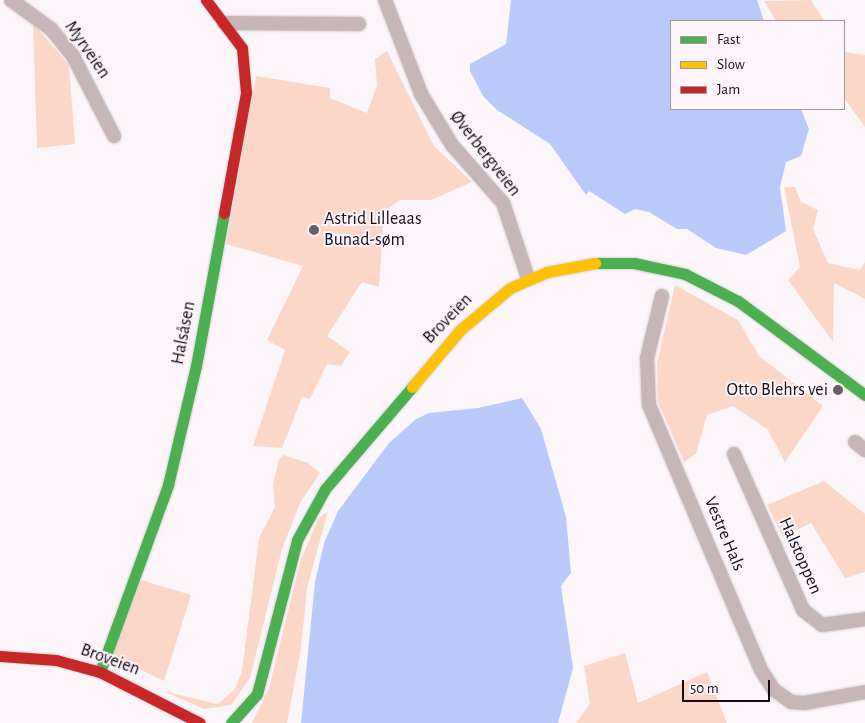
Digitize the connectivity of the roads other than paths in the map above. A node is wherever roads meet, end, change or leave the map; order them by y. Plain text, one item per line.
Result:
1 (11, 0) edge
2 (206, 0) edge
3 (385, 0) edge
4 (224, 23) junction
5 (359, 24) dead end
6 (114, 136) dead end
7 (528, 278) junction
8 (662, 296) dead end
9 (865, 395) edge
10 (734, 454) dead end
11 (865, 619) edge
12 (0, 656) edge
13 (100, 672) junction
14 (865, 692) edge
15 (200, 723) edge
16 (232, 723) edge

1 - 6 street, Myrveien
2 - 4 street, Halsåsen
3 - 7 street, Øverbergveien
4 - 5 street
4 - 13 street, Halsåsen
7 - 9 street, Broveien
7 - 16 street, Broveien
8 - 14 street, Vestre Hals
10 - 11 street, Halstoppen
12 - 13 street, Broveien
13 - 15 street, Broveien

